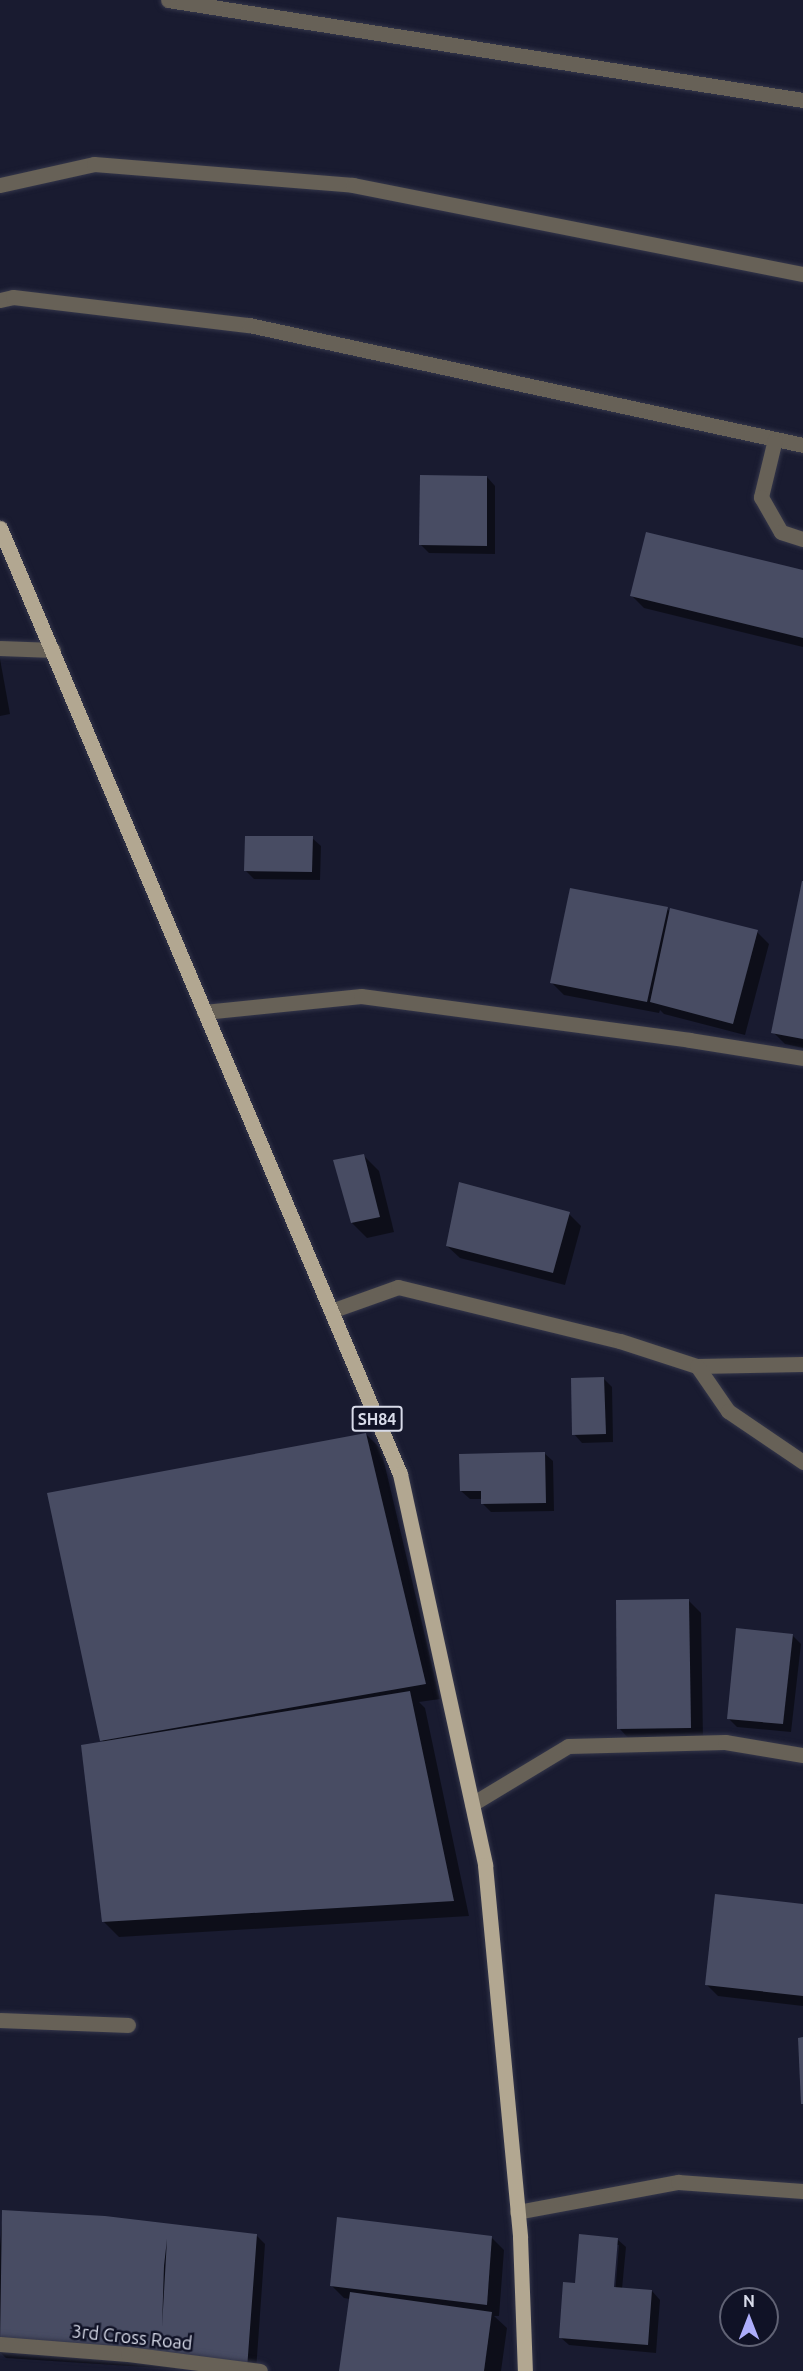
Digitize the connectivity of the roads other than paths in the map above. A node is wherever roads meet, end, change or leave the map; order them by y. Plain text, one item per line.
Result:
1 (168, 0) edge
2 (803, 100) edge
3 (0, 185) edge
4 (803, 274) edge
5 (0, 300) edge
6 (775, 439) junction
7 (803, 445) edge
8 (0, 528) edge
9 (803, 539) edge
10 (0, 648) edge
11 (53, 650) junction
12 (204, 1012) junction
13 (803, 1058) edge
14 (331, 1311) junction
15 (803, 1364) edge
16 (697, 1366) junction
17 (803, 1462) edge
18 (803, 1755) edge
19 (472, 1804) junction
20 (0, 2020) edge
21 (128, 2025) dead end
22 (803, 2191) edge
23 (517, 2212) junction
24 (0, 2344) edge
25 (260, 2371) edge
26 (525, 2371) edge

1 - 2 street
3 - 4 street
5 - 6 street
6 - 7 street
6 - 9 street
8 - 11 main road, SH84
10 - 11 street
11 - 12 main road, SH84
12 - 13 street
12 - 14 main road, SH84
14 - 16 street
14 - 19 main road, SH84
15 - 16 street
16 - 17 street
18 - 19 street
19 - 23 main road, SH84
20 - 21 street
22 - 23 street
23 - 26 main road, SH84
24 - 25 street, 3rd Cross Road

